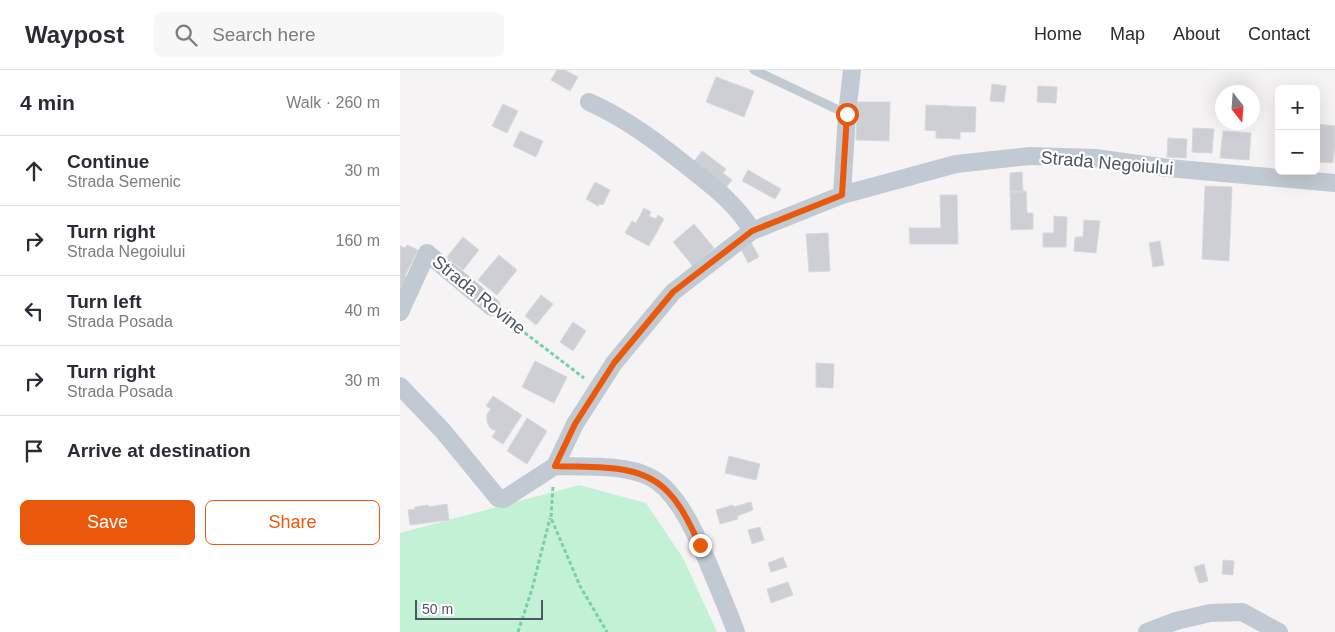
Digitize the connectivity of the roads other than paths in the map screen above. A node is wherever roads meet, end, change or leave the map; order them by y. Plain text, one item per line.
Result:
1 (754, 70) edge
2 (852, 70) edge
3 (588, 102) dead end
4 (847, 114) junction
5 (1335, 183) edge
6 (842, 195) junction
7 (752, 231) junction
8 (492, 307) road end
9 (400, 312) edge
10 (400, 386) edge
11 (555, 466) junction
12 (736, 632) edge
13 (1147, 632) edge
14 (1280, 632) edge

1 - 4 lane
2 - 4 street
3 - 7 street
4 - 6 street
5 - 6 street, Strada Negoiului
6 - 7 street, Strada Negoiului
7 - 11 street, Strada Negoiului
8 - 9 street, Strada Rovine
10 - 11 street
11 - 12 street
13 - 14 street

